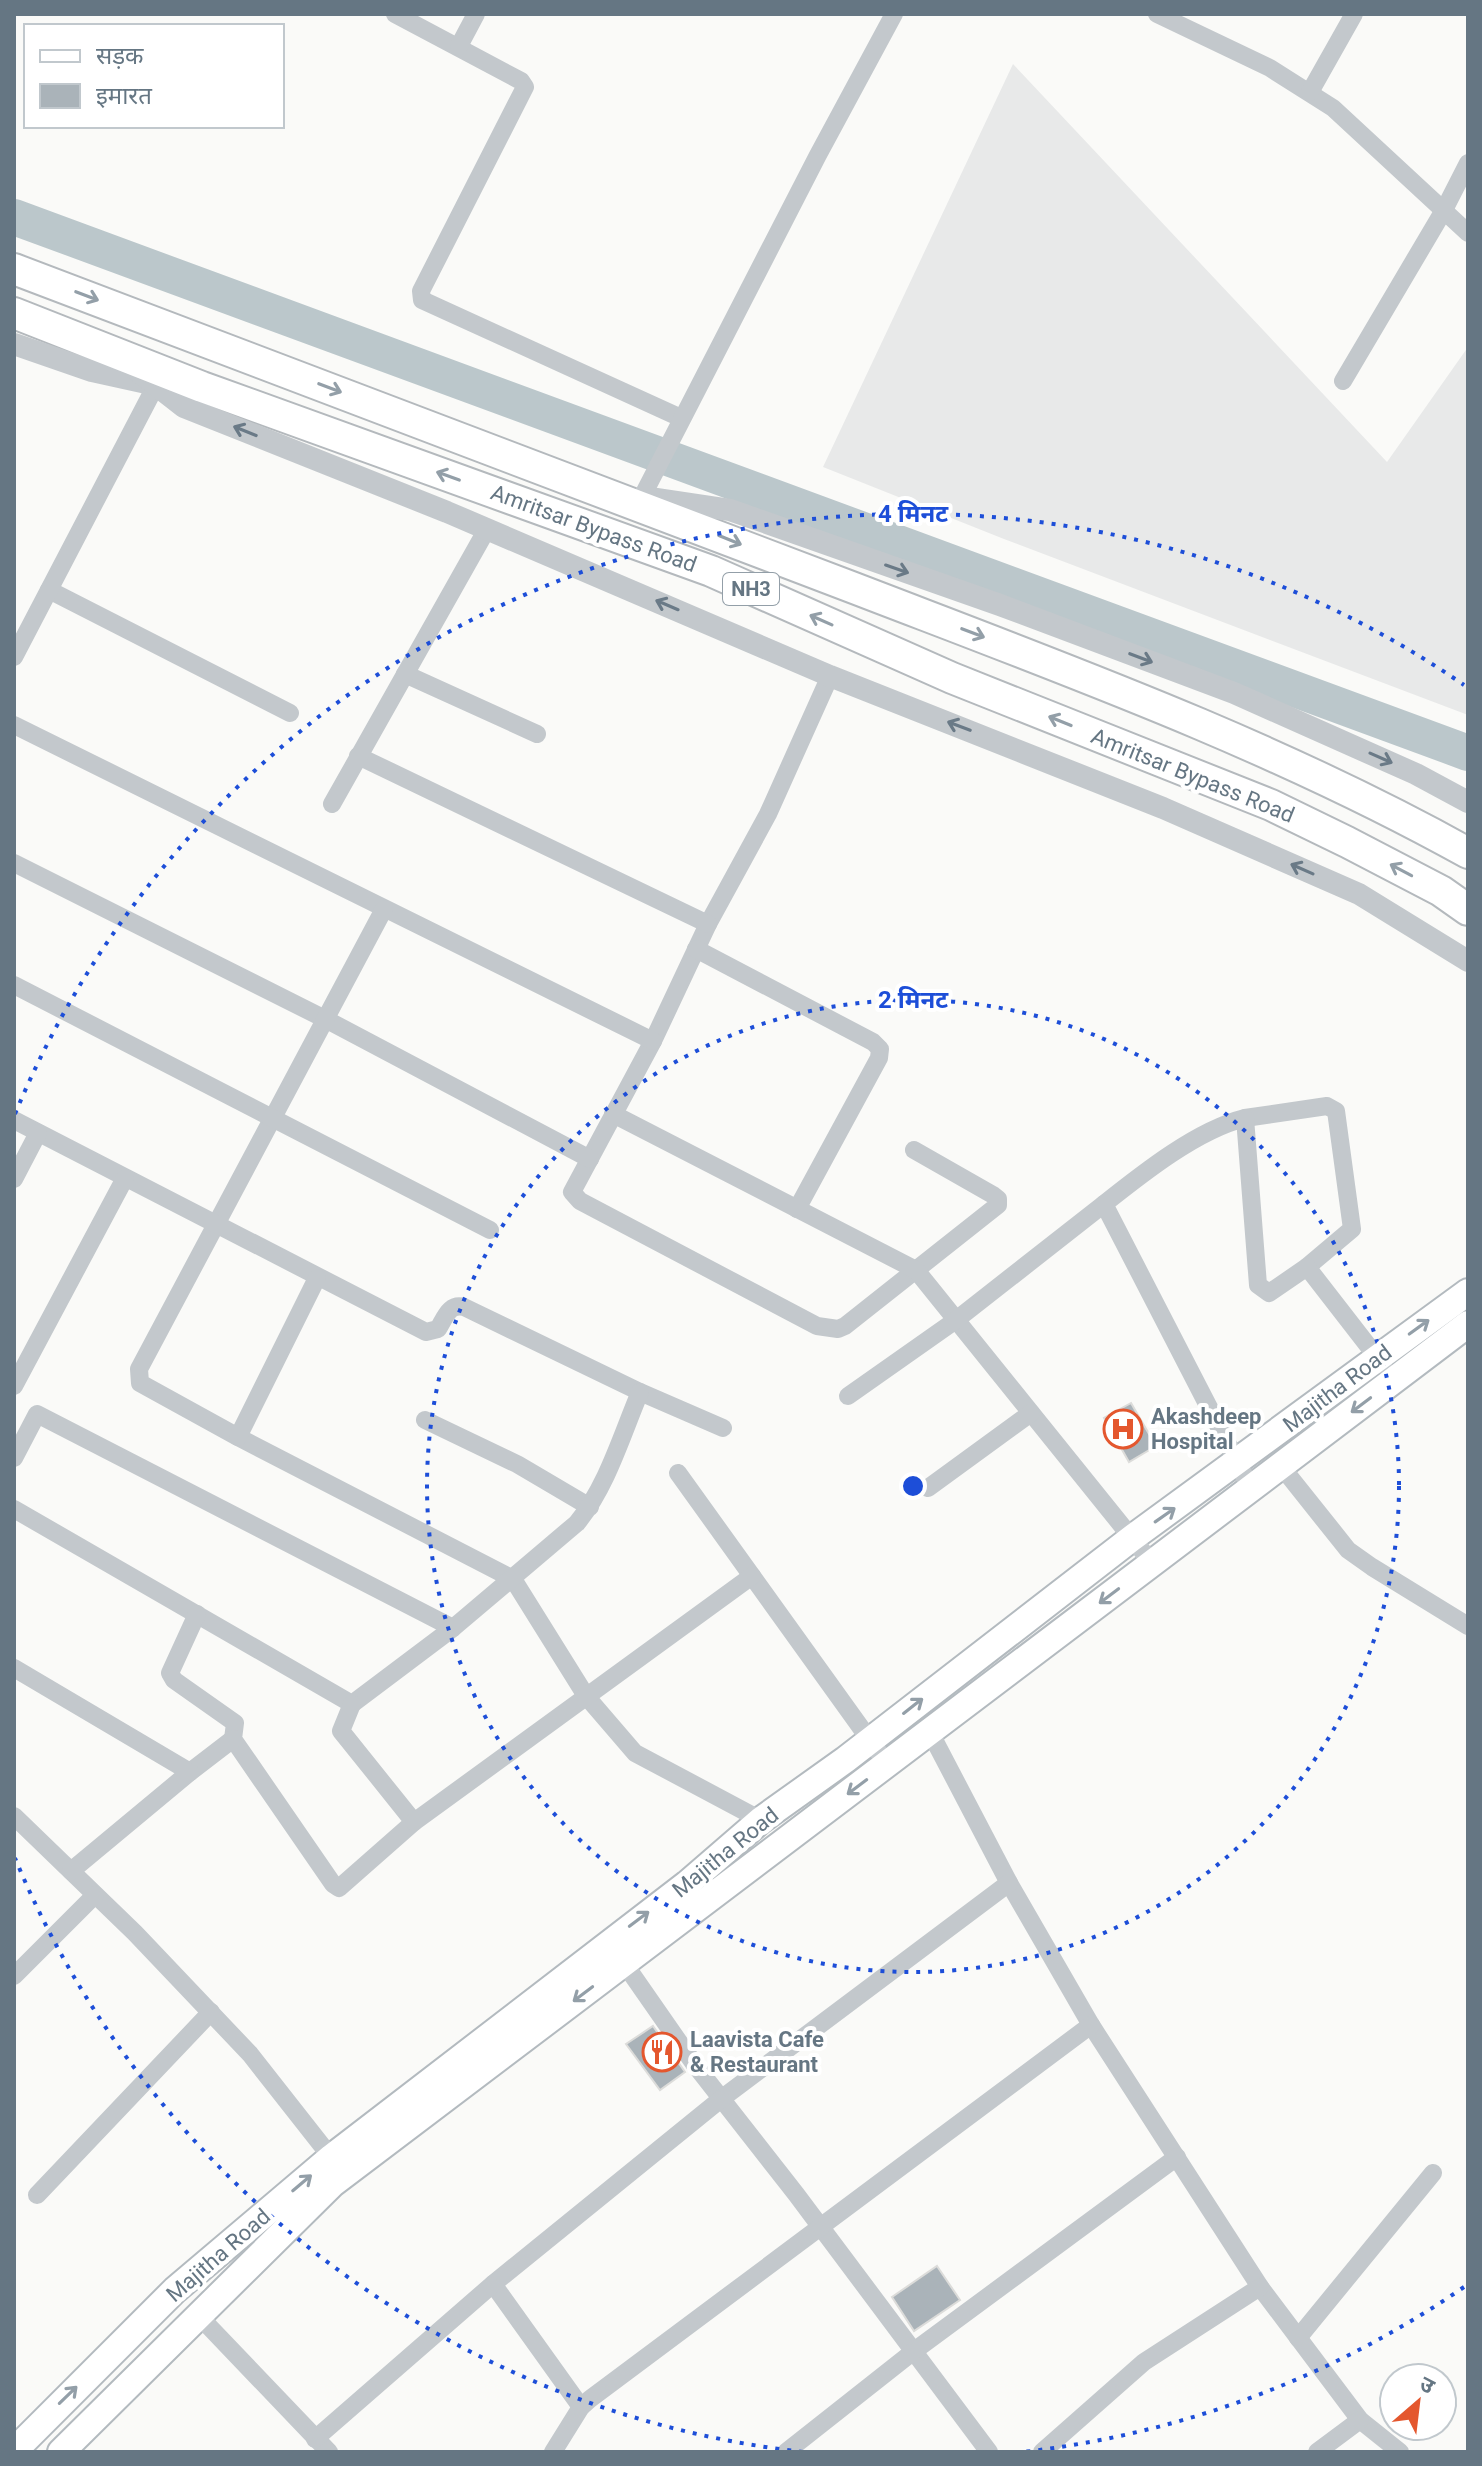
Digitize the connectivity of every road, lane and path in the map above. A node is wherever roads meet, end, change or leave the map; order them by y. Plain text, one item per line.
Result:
1 (395, 14) edge
2 (476, 14) edge
3 (894, 14) edge
4 (1157, 14) edge
5 (1354, 14) edge
6 (459, 46) junction
7 (1310, 92) junction
8 (1468, 163) edge
9 (1444, 210) junction
10 (1468, 233) edge
11 (14, 269) edge
12 (14, 313) edge
13 (14, 344) edge
14 (114, 352) junction
15 (1343, 381) dead end
16 (156, 385) junction
17 (678, 425) junction
18 (606, 492) junction
19 (642, 497) junction
20 (487, 529) junction
21 (49, 590) junction
22 (14, 657) edge
23 (405, 674) junction
24 (830, 676) junction
25 (290, 713) dead end
26 (14, 725) edge
27 (537, 734) dead end
28 (358, 756) junction
29 (1468, 802) edge
30 (332, 804) dead end
31 (1468, 853) edge
32 (14, 863) edge
33 (384, 909) junction
34 (1468, 910) edge
35 (708, 924) junction
36 (696, 949) junction
37 (1468, 961) edge
38 (14, 985) edge
39 (327, 1020) junction
40 (653, 1041) junction
41 (613, 1114) junction
42 (273, 1118) junction
43 (1245, 1118) junction
44 (14, 1120) edge
45 (38, 1133) junction
46 (914, 1150) dead end
47 (590, 1159) junction
48 (125, 1178) junction
49 (14, 1179) edge
50 (1104, 1204) junction
51 (797, 1209) junction
52 (219, 1223) junction
53 (490, 1230) dead end
54 (1307, 1267) junction
55 (916, 1270) junction
56 (317, 1278) junction
57 (1468, 1292) edge
58 (956, 1320) junction
59 (1466, 1329) edge
60 (1378, 1357) junction
61 (1395, 1380) junction
62 (14, 1387) edge
63 (640, 1392) junction
64 (848, 1396) dead end
65 (1031, 1413) junction
66 (37, 1414) junction
67 (425, 1420) dead end
68 (723, 1428) dead end
69 (238, 1437) junction
70 (14, 1458) edge
71 (1238, 1462) junction
72 (1281, 1466) junction
73 (678, 1473) dead end
74 (928, 1488) dead end
75 (1251, 1489) junction
76 (590, 1507) junction
77 (14, 1509) edge
78 (1132, 1538) junction
79 (1152, 1563) junction
80 (752, 1576) junction
81 (513, 1579) junction
82 (197, 1614) junction
83 (1468, 1626) edge
84 (453, 1628) junction
85 (14, 1668) edge
86 (586, 1696) junction
87 (352, 1704) junction
88 (930, 1732) junction
89 (233, 1739) junction
90 (869, 1740) junction
91 (887, 1764) junction
92 (190, 1772) junction
93 (14, 1816) edge
94 (761, 1820) junction
95 (414, 1822) junction
96 (71, 1871) junction
97 (1009, 1883) junction
98 (95, 1895) junction
99 (624, 1963) junction
100 (14, 1976) edge
101 (211, 2012) junction
102 (1091, 2025) junction
103 (721, 2099) junction
104 (1177, 2157) junction
105 (338, 2166) junction
106 (1433, 2173) dead end
107 (37, 2195) dead end
108 (819, 2226) junction
109 (493, 2284) junction
110 (1260, 2287) junction
111 (199, 2316) junction
112 (1298, 2338) junction
113 (914, 2351) junction
114 (581, 2407) junction
115 (1360, 2420) junction
116 (322, 2446) edge
117 (14, 2451) edge
118 (61, 2452) edge
119 (553, 2452) edge
120 (786, 2452) edge
121 (989, 2452) edge
122 (1042, 2452) edge
123 (1317, 2452) edge
124 (1400, 2452) edge

1 - 6 street
2 - 6 street
3 - 17 street
4 - 7 street
5 - 7 street
6 - 17 street
7 - 9 street
8 - 9 street
9 - 10 street
9 - 15 street
11 -> 18 highway, Amritsar Bypass Road / NH3
12 - 14 highway, Amritsar Bypass Road / NH3
13 - 16 street
14 - 16 street
34 -> 14 highway, Amritsar Bypass Road / NH3
20 -> 16 street
16 - 21 street
17 - 19 street
18 - 19 street
18 -> 31 highway, Amritsar Bypass Road / NH3
19 -> 29 street
20 - 23 street
24 -> 20 street
21 - 22 street
21 - 25 street
23 - 27 street
23 - 28 street
24 - 35 street
37 -> 24 street
26 - 33 street
28 - 30 street
28 - 35 street
32 - 39 street
33 - 39 street
33 - 40 street
35 - 36 street
36 - 40 street
36 - 51 street
38 - 42 street
39 - 42 street
39 - 47 street
40 - 41 street
41 - 47 street
41 - 51 street
42 - 52 street
42 - 53 street
43 - 50 street
43 - 54 street
43 - 54 street
44 - 45 street
45 - 48 street
45 - 49 street
46 - 55 street
47 - 55 street
48 - 52 street
48 - 62 street
50 - 58 street
50 - 71 street
51 - 55 street
52 - 56 street
52 - 69 street
54 - 60 street
55 - 58 street
56 - 63 street
56 - 69 street
60 -> 57 main road, Majitha Road
58 - 64 street
58 - 65 street
59 - 61 main road, Majitha Road
60 - 61 street
60 - 71 main road, Majitha Road
61 -> 72 main road, Majitha Road
62 - 66 street
63 - 68 street
63 - 76 street
65 - 74 street
65 - 78 street
66 - 70 street
66 - 84 street
67 - 76 street
69 - 81 street
71 - 75 street
78 -> 71 main road, Majitha Road
72 - 75 main road, Majitha Road
72 - 83 street
73 - 80 street
75 - 79 main road, Majitha Road
76 - 81 street
77 - 82 street
78 - 79 street
90 -> 78 main road, Majitha Road
79 -> 88 main road, Majitha Road
80 - 86 street
80 - 90 street
81 - 84 street
81 - 86 street
82 - 87 street
82 - 89 street
84 - 87 street
85 - 92 street
86 - 94 street
86 - 95 street
87 - 95 street
88 - 91 main road, Majitha Road
88 - 97 street
89 - 92 street
89 - 95 street
90 - 91 street
90 - 94 main road, Majitha Road
91 -> 99 main road, Majitha Road
92 - 96 street
93 - 96 street
105 -> 94 main road, Majitha Road
96 - 98 street
97 - 102 street
97 - 103 street
98 - 100 street
98 - 101 street
99 - 103 street
99 -> 105 main road, Majitha Road
101 - 105 street
101 - 107 street
102 - 104 street
102 - 108 street
103 - 108 street
103 - 109 street
104 - 110 street
104 - 113 street
105 - 111 main road, Majitha Road
117 -> 105 main road, Majitha Road
106 - 112 street
108 - 113 street
108 - 114 street
109 - 114 street
109 - 116 street
110 - 112 street
110 - 122 street
111 - 116 street
111 - 118 main road, Majitha Road
112 - 115 street
113 - 120 street
113 - 121 street
114 - 119 street
115 - 123 street
115 - 124 street

